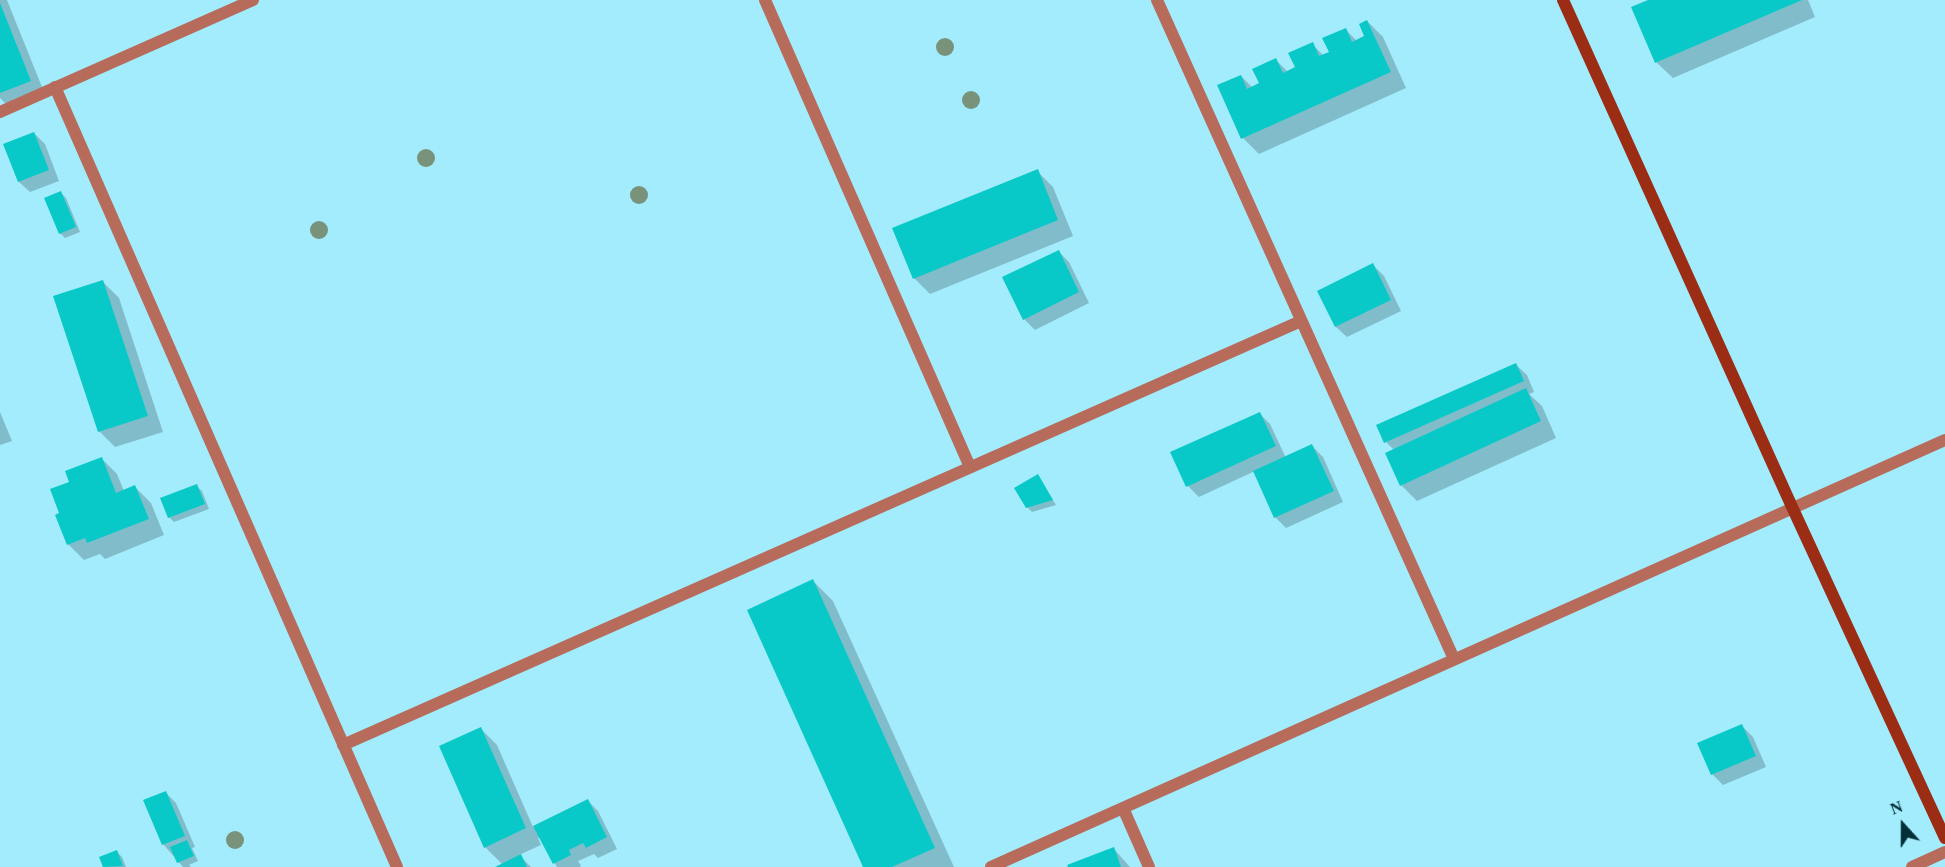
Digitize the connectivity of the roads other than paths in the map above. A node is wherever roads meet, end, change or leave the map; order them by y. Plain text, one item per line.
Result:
1 (253, 0) edge
2 (765, 0) edge
3 (1157, 0) edge
4 (1563, 0) edge
5 (55, 87) junction
6 (0, 112) edge
7 (1301, 321) junction
8 (1945, 440) edge
9 (970, 467) junction
10 (1793, 509) junction
11 (1454, 659) junction
12 (343, 746) junction
13 (1123, 808) junction
14 (1945, 838) edge
15 (1945, 852) edge
16 (397, 867) edge
17 (991, 867) edge
18 (1149, 867) edge
19 (1912, 867) edge

1 - 5 street
2 - 9 street
3 - 7 street
4 - 10 street
5 - 6 street
5 - 12 street
7 - 9 street
7 - 11 street
8 - 10 street
9 - 12 street
10 - 11 street
10 - 14 street
11 - 13 street
12 - 16 street
13 - 17 street
13 - 18 street
15 - 19 street

